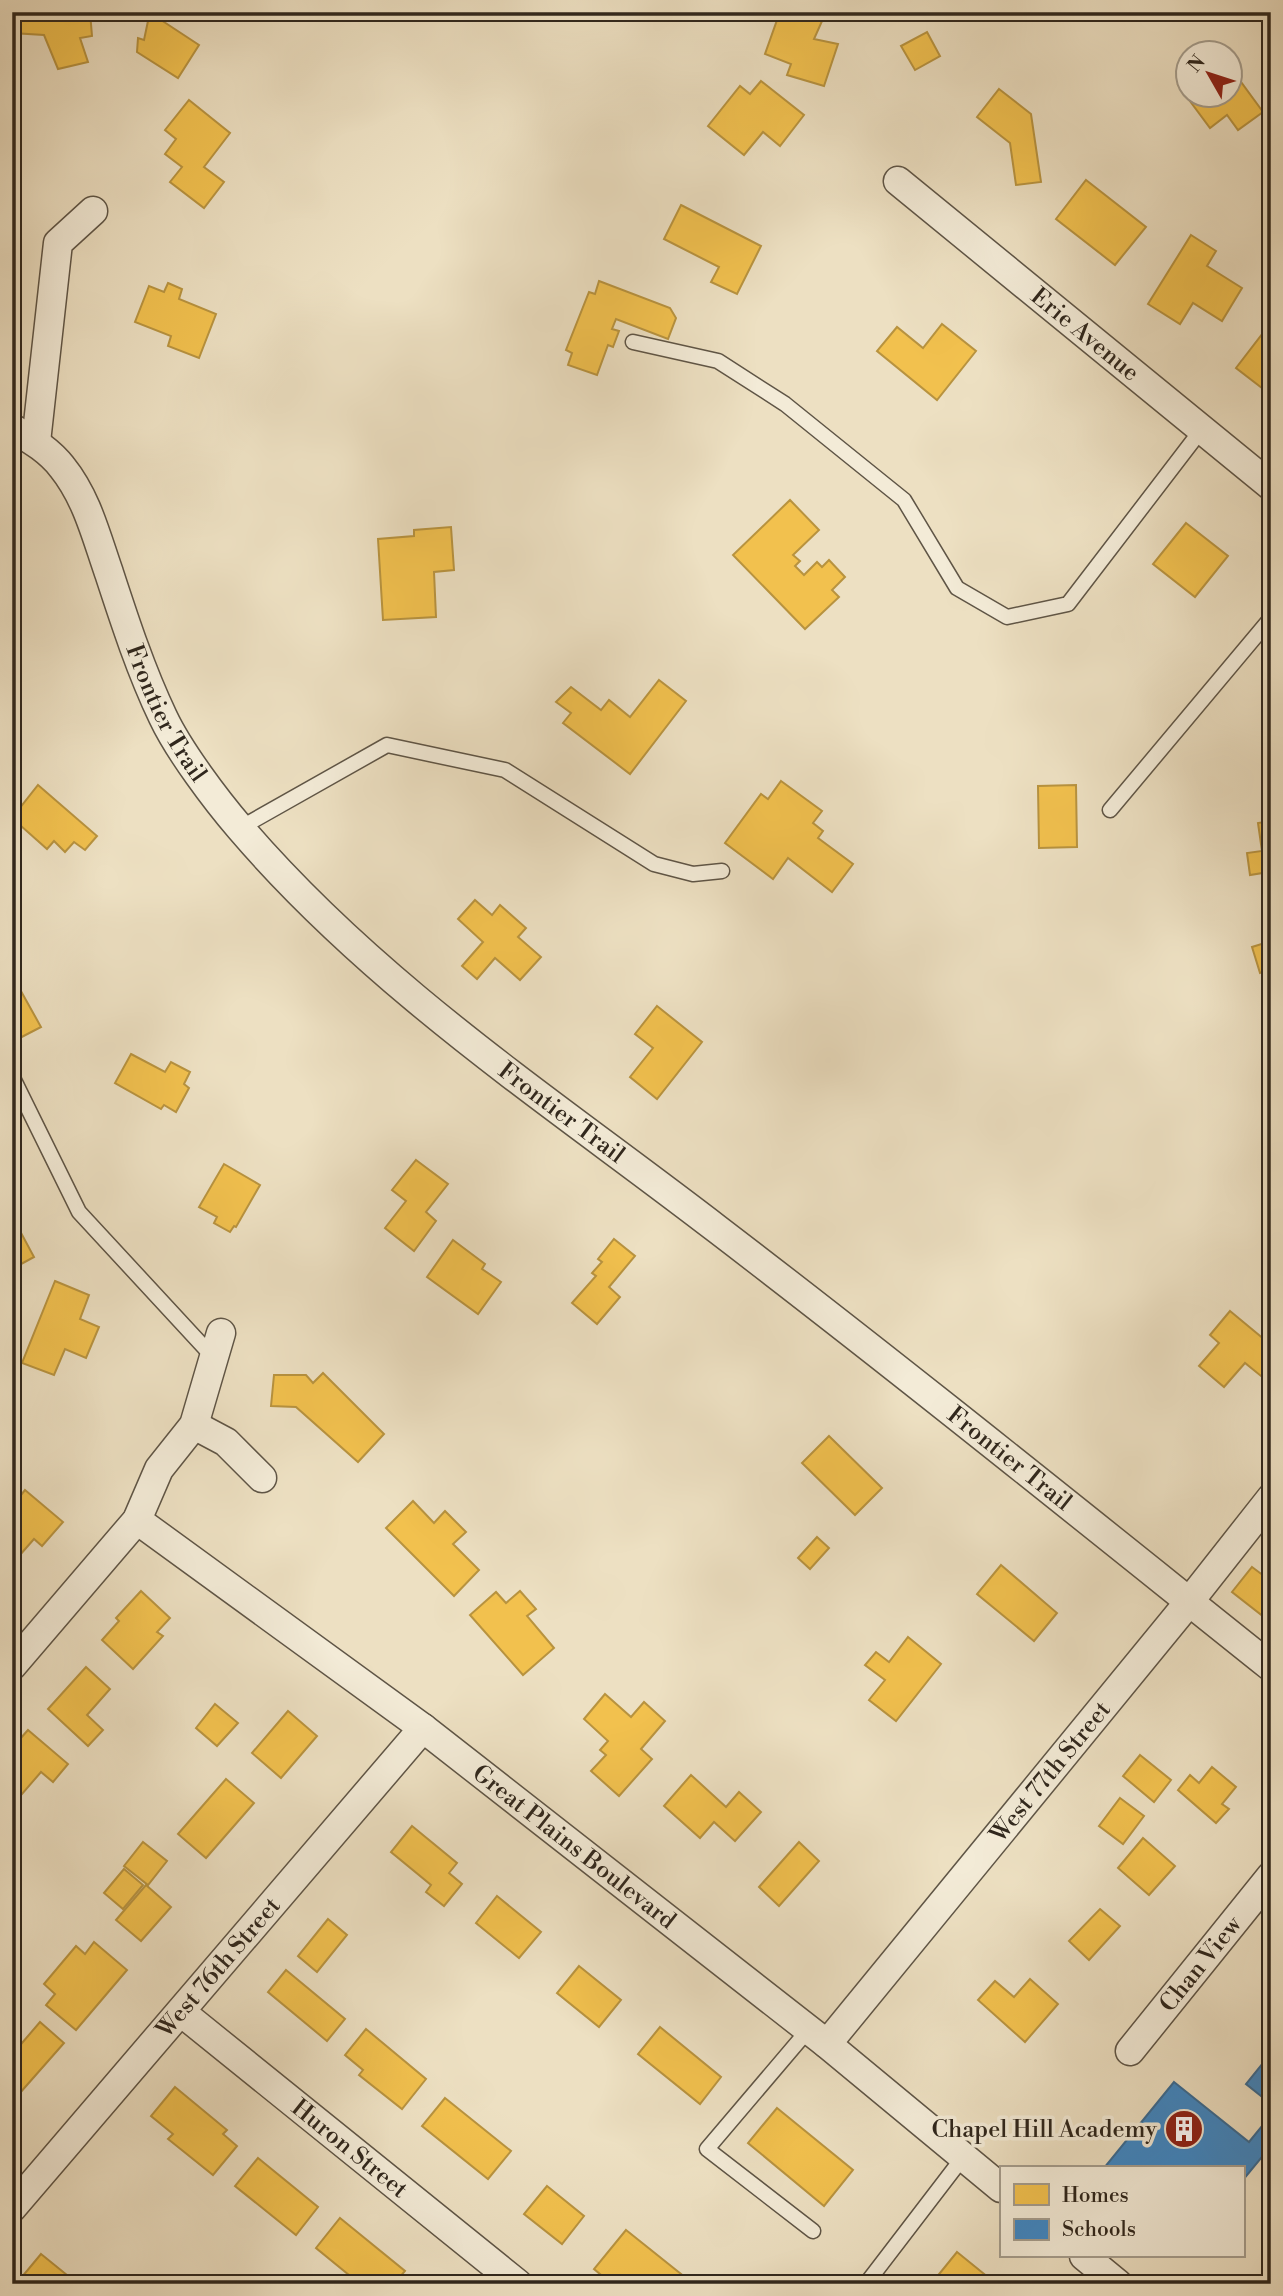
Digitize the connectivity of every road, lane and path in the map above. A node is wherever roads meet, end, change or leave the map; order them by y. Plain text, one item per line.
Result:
1 (898, 181) dead end
2 (93, 211) dead end
3 (633, 342) dead end
4 (1202, 429) junction
5 (24, 435) edge
6 (1271, 486) edge
7 (1271, 618) edge
8 (1110, 810) dead end
9 (240, 828) junction
10 (722, 871) dead end
11 (13, 1078) edge
12 (218, 1345) joint
13 (194, 1424) junction
14 (262, 1478) dead end
15 (1271, 1498) edge
16 (137, 1520) junction
17 (1189, 1602) junction
18 (13, 1665) edge
19 (1271, 1667) edge
20 (422, 1728) junction
21 (1271, 1876) edge
22 (181, 2012) junction
23 (818, 2037) junction
24 (1130, 2051) dead end
25 (964, 2157) junction
26 (1000, 2187) edge
27 (12, 2208) edge
28 (813, 2231) dead end
29 (1086, 2258) edge
30 (518, 2284) edge
31 (866, 2284) edge
32 (1118, 2284) edge

1 - 4 street, Erie Avenue
2 - 5 street
3 - 4 lane
4 - 6 street, Erie Avenue
5 - 9 street, Frontier Trail
7 - 8 lane
9 - 10 lane
9 - 17 street, Frontier Trail
11 - 12 lane
12 - 13 street
13 - 14 street
13 - 16 street
15 - 17 street, West 77th Street
16 - 18 street
16 - 20 street, Great Plains Boulevard
17 - 19 street, Frontier Trail
17 - 23 street, West 77th Street
20 - 22 street, West 76th Street
20 - 23 street, Great Plains Boulevard
21 - 24 street, Chan View
22 - 27 street, West 76th Street
22 - 30 street, Huron Street
23 - 25 street, Great Plains Boulevard
23 - 28 lane
25 - 26 street, Great Plains Boulevard
25 - 31 lane
29 - 32 street

